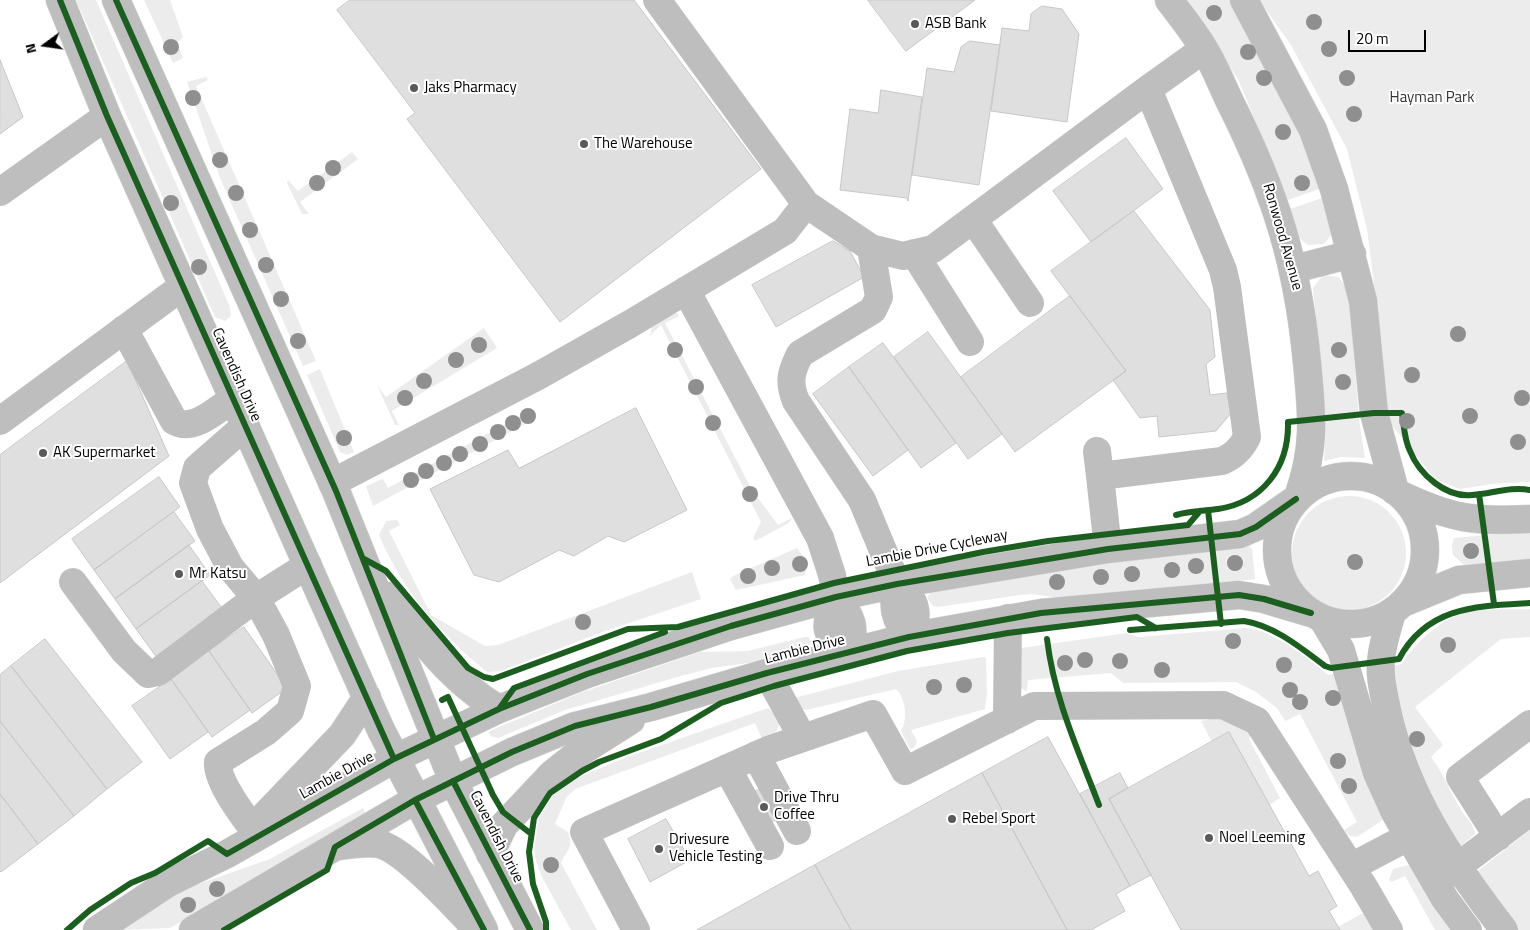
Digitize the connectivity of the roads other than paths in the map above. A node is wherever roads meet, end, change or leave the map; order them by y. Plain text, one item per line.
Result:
1 (60, 0) edge
2 (116, 0) edge
3 (656, 0) edge
4 (1169, 0) edge
5 (1244, 0) edge
6 (1204, 49) junction
7 (1148, 89) junction
8 (107, 116) junction
9 (0, 192) edge
10 (806, 204) junction
11 (973, 219) junction
12 (871, 248) junction
13 (914, 253) junction
14 (1352, 254) junction
15 (1294, 269) junction
16 (183, 286) junction
17 (686, 290) junction
18 (1030, 303) dead end
19 (124, 329) junction
20 (970, 342) dead end
21 (233, 399) junction
22 (0, 421) edge
23 (245, 426) junction
24 (332, 483) junction
25 (1398, 493) junction
26 (1297, 498) junction
27 (1530, 519) edge
28 (1108, 549) junction
29 (364, 559) junction
30 (308, 565) junction
31 (1530, 573) edge
32 (73, 582) dead end
33 (897, 584) junction
34 (836, 597) junction
35 (256, 598) junction
36 (1398, 607) junction
37 (1317, 617) junction
38 (1008, 618) junction
39 (909, 637) junction
40 (848, 652) junction
41 (767, 673) junction
42 (366, 697) junction
43 (651, 707) junction
44 (499, 710) junction
45 (1007, 720) junction
46 (1530, 724) edge
47 (802, 737) junction
48 (434, 739) junction
49 (756, 755) junction
50 (394, 759) junction
51 (728, 768) junction
52 (453, 782) junction
53 (415, 800) junction
54 (1530, 812) edge
55 (797, 831) dead end
56 (1420, 831) junction
57 (255, 832) junction
58 (1498, 837) junction
59 (770, 846) dead end
60 (335, 847) junction
61 (490, 854) junction
62 (1351, 867) junction
63 (1446, 876) junction
64 (97, 930) edge
65 (194, 930) edge
66 (478, 930) edge
67 (484, 930) edge
68 (530, 930) edge
69 (636, 930) edge
70 (1389, 930) edge
71 (1468, 930) edge
72 (1504, 930) edge

1 - 8 main road, Cavendish Drive
2 - 24 main road, Cavendish Drive
3 - 10 main road
4 - 6 main road, Ronwood Avenue
5 - 14 main road
6 - 7 main road
6 - 15 main road, Ronwood Avenue
7 - 11 main road
7 - 28 main road
8 - 9 main road
8 - 16 main road, Cavendish Drive
10 - 12 main road
10 - 17 main road
11 - 13 main road
11 - 18 main road
12 - 13 main road
12 - 33 main road
13 - 20 main road
14 - 15 main road
14 - 25 main road
15 - 26 main road, Ronwood Avenue
16 - 19 main road
16 - 21 main road, Cavendish Drive
17 - 24 main road
17 - 34 main road
19 - 21 main road
19 - 22 main road
21 - 23 main road, Cavendish Drive
23 - 30 main road, Cavendish Drive
23 - 35 main road
24 - 29 main road, Cavendish Drive
25 - 26 main road
25 - 27 main road
25 - 36 main road
26 - 28 main road, Lambie Drive
26 - 37 main road
28 - 33 main road, Lambie Drive
29 - 44 main road
29 - 48 main road, Cavendish Drive
30 - 35 main road
30 - 42 main road, Cavendish Drive
31 - 36 main road
32 - 35 main road
33 - 34 main road, Lambie Drive
33 - 39 main road
34 - 40 main road
34 - 44 main road, Lambie Drive
35 - 57 main road
36 - 37 main road
36 - 56 main road
37 - 38 main road, Lambie Drive
37 - 56 main road
38 - 39 main road, Lambie Drive
38 - 45 main road
39 - 40 main road, Lambie Drive
40 - 41 main road, Lambie Drive
41 - 43 main road, Lambie Drive
41 - 47 main road
42 - 50 main road, Cavendish Drive
42 - 57 main road
43 - 52 main road, Lambie Drive
43 - 61 main road
44 - 48 main road, Lambie Drive
45 - 47 main road
45 - 62 main road
46 - 58 main road
47 - 49 main road
48 - 50 main road, Lambie Drive
48 - 52 main road, Cavendish Drive
49 - 51 main road
49 - 55 main road
50 - 53 main road, Cavendish Drive
50 - 57 main road, Lambie Drive
51 - 59 main road
51 - 69 main road
52 - 53 main road, Lambie Drive
52 - 61 main road, Cavendish Drive
53 - 60 main road, Lambie Drive
53 - 67 main road, Cavendish Drive
54 - 58 main road
56 - 62 main road
56 - 63 main road
57 - 64 main road
58 - 63 main road
60 - 65 main road, Lambie Drive
60 - 66 main road
61 - 68 main road, Cavendish Drive
62 - 70 main road
63 - 71 main road
63 - 72 main road

